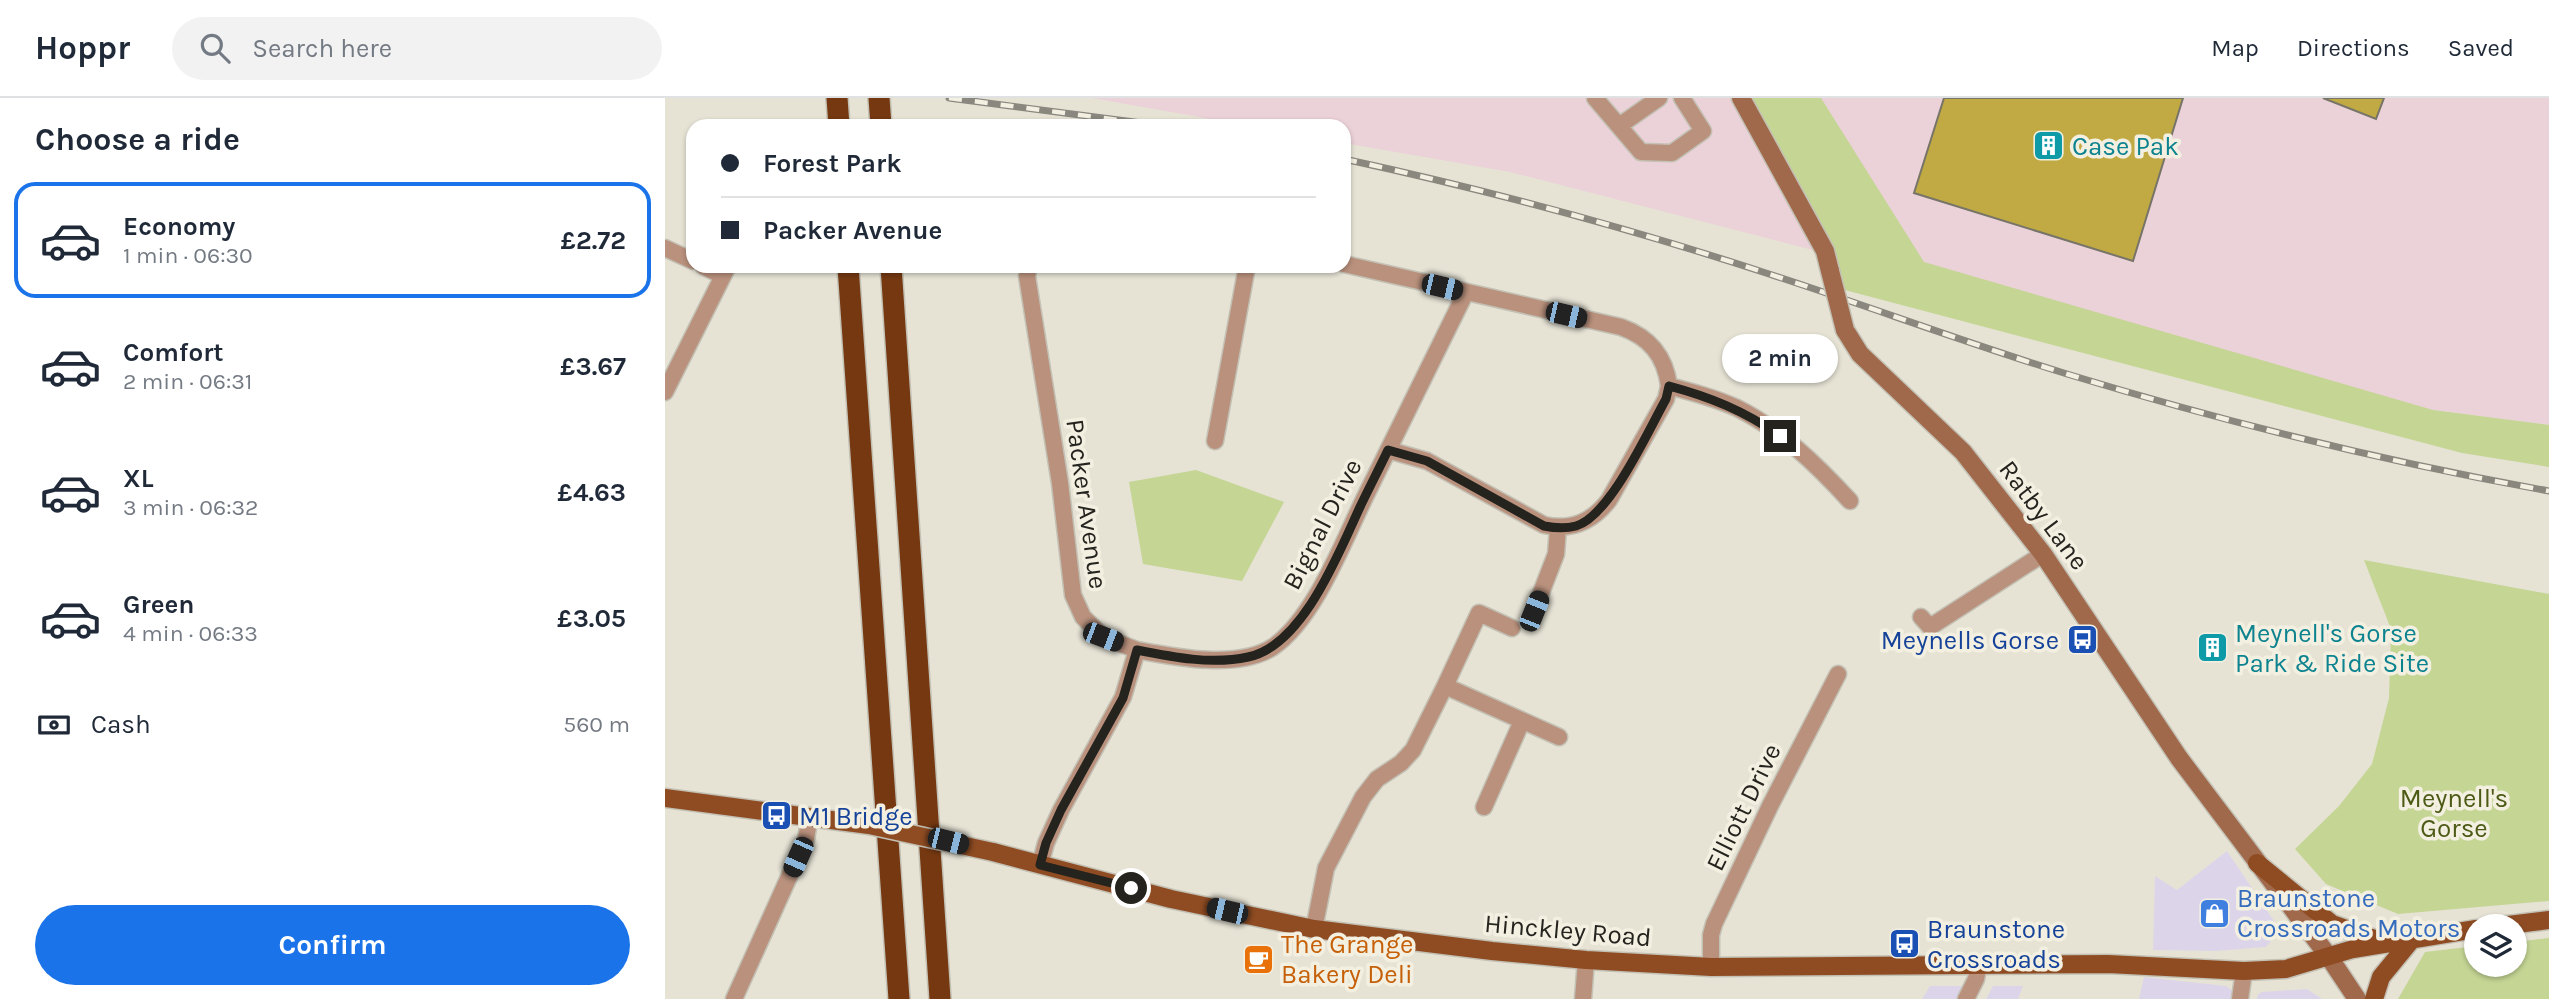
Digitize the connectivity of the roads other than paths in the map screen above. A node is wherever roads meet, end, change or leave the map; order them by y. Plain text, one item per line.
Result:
1 (1595, 98) edge
2 (1659, 98) edge
3 (1682, 98) edge
4 (1741, 98) edge
5 (837, 99) edge
6 (879, 101) edge
7 (838, 119) edge
8 (880, 119) edge
9 (1619, 126) junction
10 (665, 248) edge
11 (686, 258) edge
12 (1351, 266) edge
13 (724, 273) edge
14 (848, 273) edge
15 (891, 273) edge
16 (1028, 273) edge
17 (1246, 273) edge
18 (1466, 292) junction
19 (1669, 386) junction
20 (665, 392) edge
21 (1215, 441) dead end
22 (1388, 450) junction
23 (1850, 501) dead end
24 (1558, 528) junction
25 (2043, 554) junction
26 (1534, 611) dead end
27 (1921, 617) dead end
28 (1512, 628) dead end
29 (1137, 650) junction
30 (1838, 674) dead end
31 (1445, 686) junction
32 (1522, 721) junction
33 (1559, 737) dead end
34 (665, 799) edge
35 (1484, 807) dead end
36 (810, 817) junction
37 (2257, 863) junction
38 (1040, 865) junction
39 (2549, 920) edge
40 (2527, 923) edge
41 (1314, 929) junction
42 (2464, 931) edge
43 (2413, 938) junction
44 (2387, 943) junction
45 (2329, 957) junction
46 (1586, 960) junction
47 (1979, 964) junction
48 (1711, 967) junction
49 (2244, 971) junction
50 (734, 999) edge
51 (899, 999) edge
52 (940, 999) edge
53 (1583, 999) edge
54 (1966, 999) edge
55 (2240, 999) edge
56 (2357, 999) edge
57 (2374, 999) edge

1 - 9 street
2 - 9 street
3 - 9 street
4 - 25 main road, Ratby Lane, bridge
5 - 7 highway
6 - 8 highway
10 - 11 street
12 - 18 street
13 - 20 street
14 - 51 highway
15 - 52 highway
16 - 29 street, Packer Avenue
17 - 21 street
18 - 19 street
18 - 22 street, Bignal Drive
19 - 23 street
19 - 24 street
22 - 24 street
22 - 29 street, Bignal Drive
24 - 26 street
25 - 27 street
25 - 37 main road, Ratby Lane
28 - 31 street
29 - 38 street
30 - 48 street, Elliott Drive
31 - 32 street
31 - 41 street
32 - 33 street
32 - 35 street
34 - 36 main road, Hinckley Road
36 - 38 main road, Hinckley Road, bridge
36 - 50 street
37 - 44 main road
37 - 45 main road, Ratby Lane
38 - 41 main road, Hinckley Road
39 - 40 main road
41 - 46 main road, Hinckley Road
42 - 43 main road, Hinckley Road
43 - 44 main road, Hinckley Road
43 - 57 main road
44 - 45 main road, Hinckley Road
45 - 49 main road, Hinckley Road
45 - 56 main road, Ratby Lane
46 - 48 main road, Hinckley Road
46 - 53 street
47 - 48 main road, Hinckley Road
47 - 49 main road, Hinckley Road
47 - 54 street
49 - 55 street

